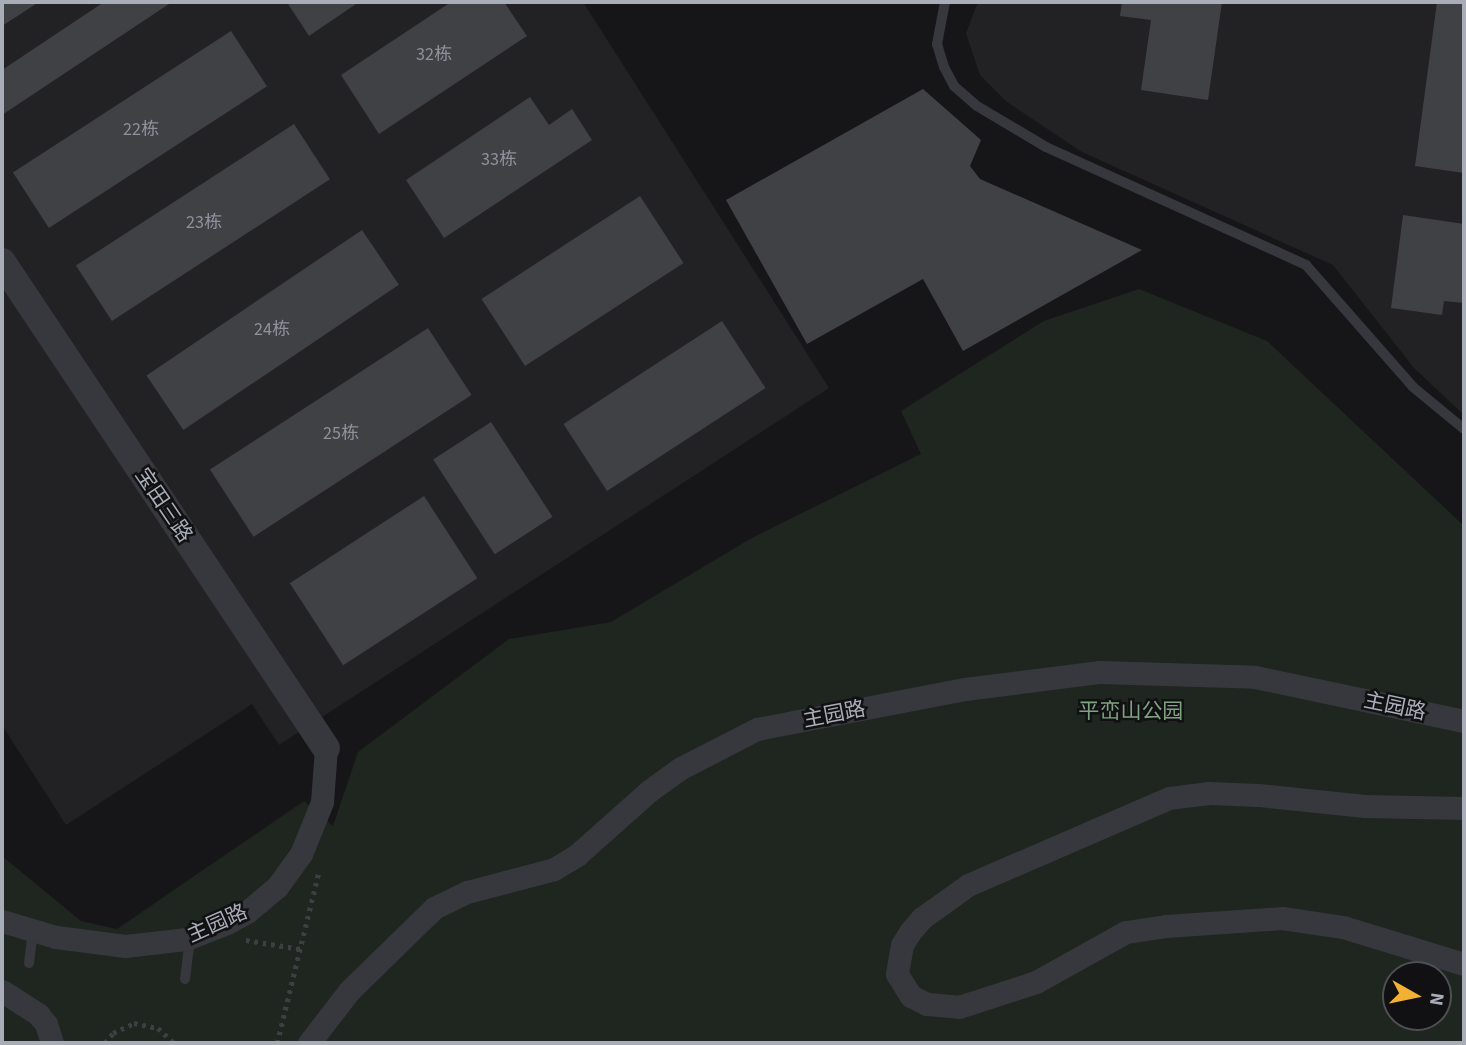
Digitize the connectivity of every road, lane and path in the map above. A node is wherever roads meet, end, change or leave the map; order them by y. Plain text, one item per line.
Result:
1 (945, 2) edge
2 (2, 262) edge
3 (1464, 429) edge
4 (1464, 721) edge
5 (326, 748) joint
6 (1464, 808) edge
7 (320, 867) dead end
8 (2, 921) edge
9 (33, 931) junction
10 (190, 938) junction
11 (236, 939) dead end
12 (300, 949) junction
13 (29, 964) dead end
14 (1464, 964) edge
15 (185, 979) dead end
16 (2, 991) edge
17 (52, 1043) edge
18 (105, 1043) edge
19 (174, 1043) edge
20 (277, 1043) edge
21 (309, 1043) edge

1 - 3 lane
2 - 5 street, 宝田三路
4 - 21 street, 主园路
5 - 10 street, 主园路
6 - 14 street
7 - 12 path
8 - 9 street, 主园路
9 - 10 street, 主园路
9 - 13 lane
10 - 15 lane
11 - 12 path
12 - 20 path
16 - 17 street
18 - 19 path

